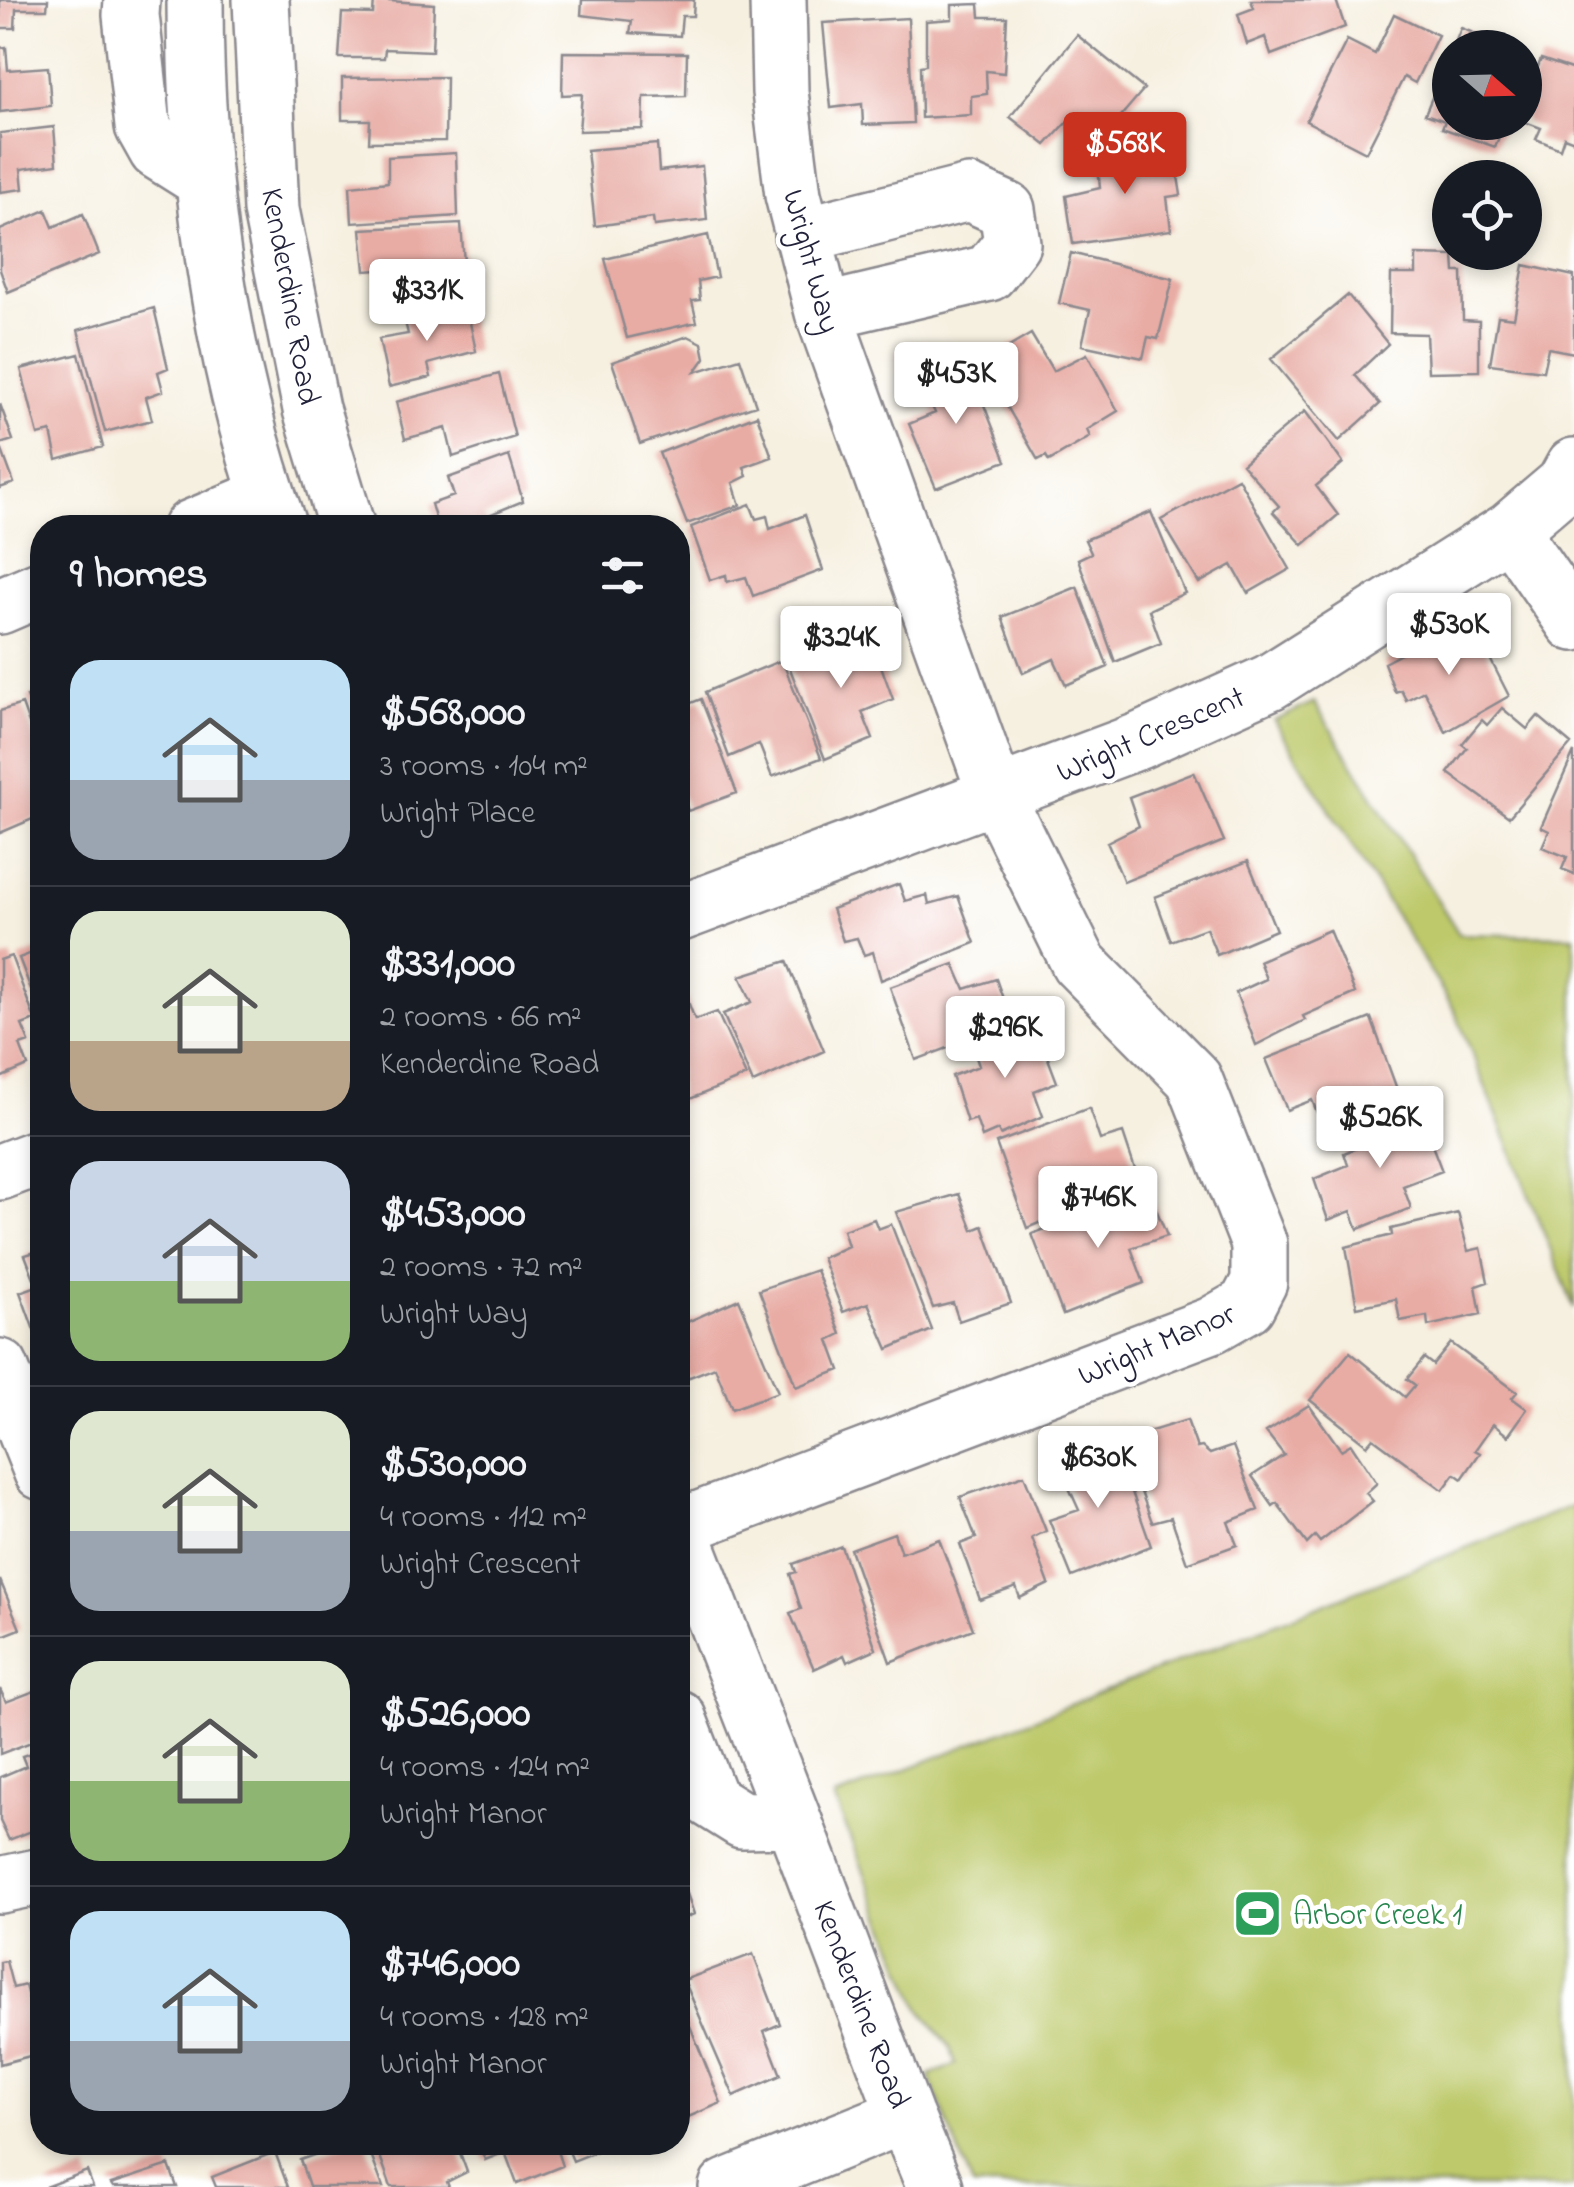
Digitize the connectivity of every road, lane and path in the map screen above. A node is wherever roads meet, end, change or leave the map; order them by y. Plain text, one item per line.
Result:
1 (132, 0) edge
2 (195, 0) edge
3 (261, 0) edge
4 (778, 0) edge
5 (203, 180) junction
6 (802, 236) junction
7 (823, 312) junction
8 (1571, 480) edge
9 (273, 512) edge
10 (343, 515) edge
11 (1510, 530) junction
12 (30, 593) edge
13 (0, 606) edge
14 (1574, 623) edge
15 (996, 795) junction
16 (690, 910) edge
17 (30, 1161) edge
18 (0, 1172) edge
19 (0, 1367) edge
20 (30, 1442) edge
21 (690, 1521) edge
22 (690, 1556) edge
23 (690, 1749) edge
24 (794, 1820) junction
25 (30, 1879) edge
26 (0, 1886) edge
27 (905, 2114) junction
28 (727, 2187) edge
29 (936, 2187) edge

1 - 5 street
2 - 5 street, Kenderdine Road
3 - 10 street, Kenderdine Road
4 - 6 street, Wright Way
5 - 9 street, Kenderdine Road
6 - 7 street, Wright Way
6 - 7 street
7 - 15 street, Wright Way
8 - 11 street, Wright Crescent
11 - 14 street
11 - 15 street, Wright Crescent
12 - 13 street
15 - 16 street, Wright Crescent
15 - 21 street, Wright Manor
17 - 18 street
19 - 20 street
22 - 24 street, Kenderdine Road
23 - 24 street
24 - 27 street, Kenderdine Road
25 - 26 street
27 - 28 street
27 - 29 street, Kenderdine Road

